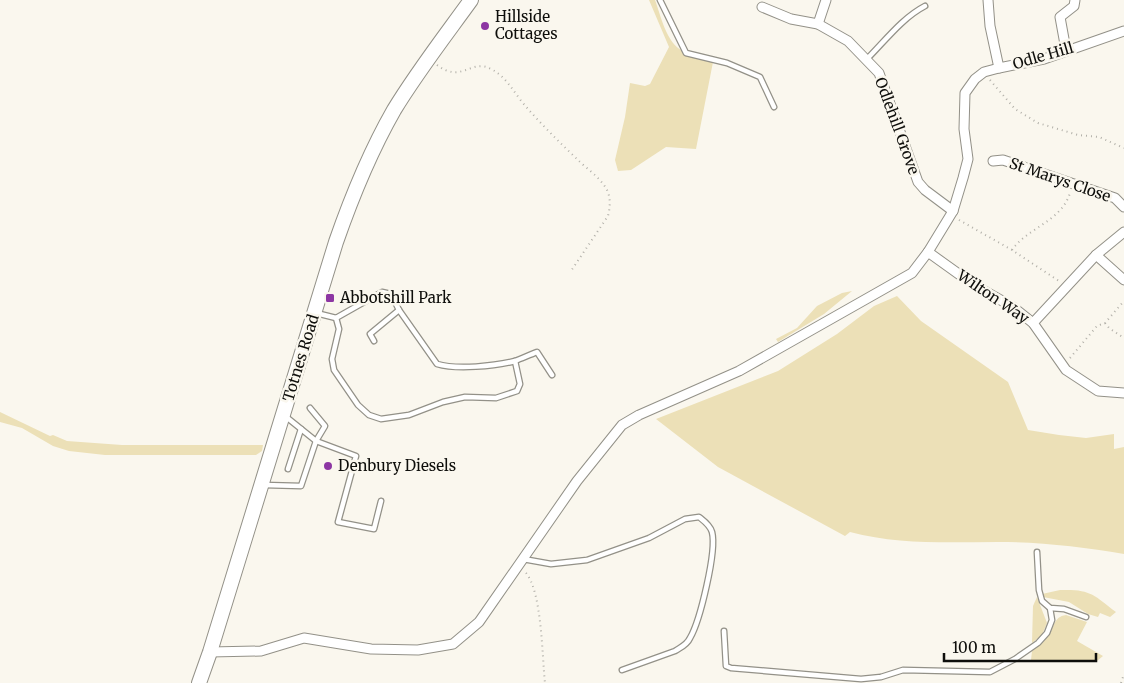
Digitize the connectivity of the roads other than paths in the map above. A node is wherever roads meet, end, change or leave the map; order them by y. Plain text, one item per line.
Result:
1 (471, 0) edge
2 (660, 0) edge
3 (826, 0) edge
4 (988, 0) edge
5 (1075, 0) edge
6 (925, 6) dead end
7 (762, 7) dead end
8 (818, 24) junction
9 (1124, 31) edge
10 (1066, 50) junction
11 (866, 60) junction
12 (999, 68) junction
13 (774, 107) dead end
14 (993, 161) dead end
15 (1124, 207) edge
16 (952, 213) junction
17 (1124, 232) edge
18 (928, 252) junction
19 (1096, 255) junction
20 (1124, 280) edge
21 (399, 310) junction
22 (314, 313) junction
23 (336, 318) junction
24 (1033, 323) junction
25 (374, 341) dead end
26 (515, 361) junction
27 (552, 375) dead end
28 (1124, 393) edge
29 (310, 408) dead end
30 (284, 415) junction
31 (301, 430) junction
32 (316, 441) junction
33 (288, 469) dead end
34 (262, 484) junction
35 (381, 501) dead end
36 (1037, 552) dead end
37 (521, 562) junction
38 (1050, 608) junction
39 (1086, 617) dead end
40 (724, 630) dead end
41 (210, 652) junction
42 (622, 670) dead end
43 (199, 683) edge

1 - 22 main road, Totnes Road
2 - 13 lane
3 - 8 street
4 - 12 street, Odle Hill
5 - 10 street
6 - 11 lane
7 - 8 street, Odlehill Grove
8 - 11 street, Odlehill Grove
9 - 10 street, Odle Hill
10 - 12 street, Odle Hill
11 - 16 street, Odlehill Grove
12 - 16 street
14 - 15 street, St Marys Close
16 - 18 street
17 - 19 street
18 - 24 street, Wilton Way
18 - 37 street
19 - 20 street
19 - 24 street
21 - 23 lane
21 - 25 lane
21 - 26 lane
22 - 23 lane
22 - 30 main road, Totnes Road
23 - 26 lane
24 - 28 street, Wilton Way
26 - 27 lane
29 - 32 lane
30 - 31 lane
30 - 34 main road, Totnes Road
31 - 32 lane
31 - 33 lane
32 - 34 lane
32 - 35 lane
34 - 41 main road, Totnes Road
36 - 38 lane
37 - 41 street
37 - 42 lane
38 - 39 lane
38 - 40 lane
41 - 43 main road, Totnes Road

